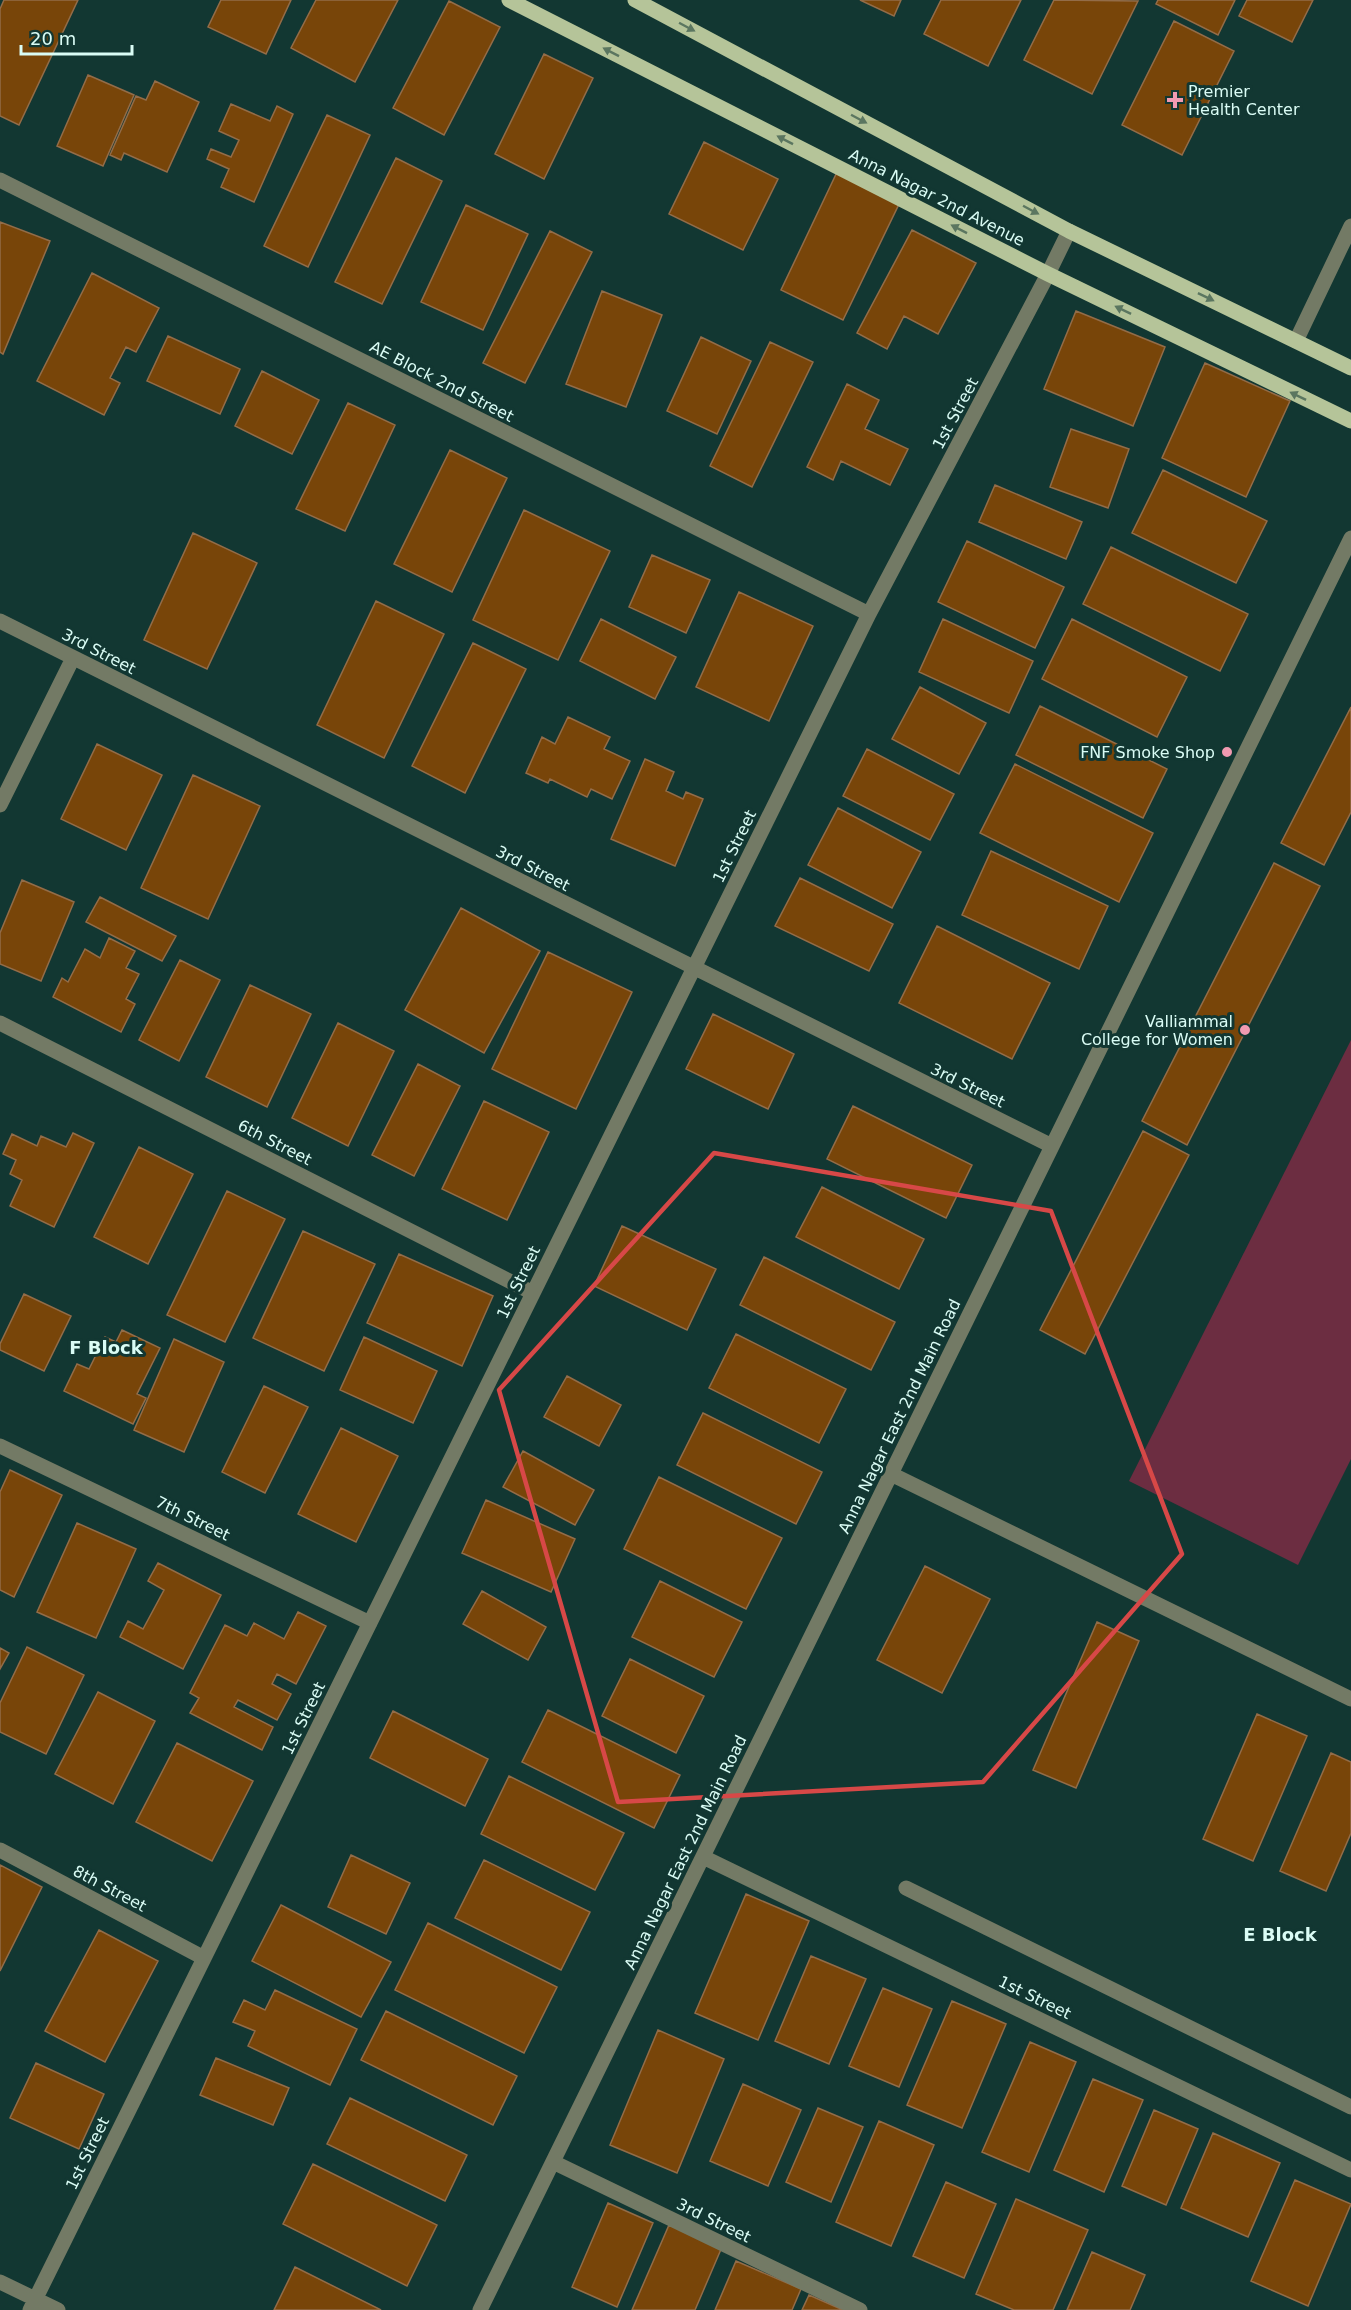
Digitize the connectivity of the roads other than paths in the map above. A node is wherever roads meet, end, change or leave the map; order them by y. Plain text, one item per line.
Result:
1 (509, 0) edge
2 (635, 0) edge
3 (0, 180) edge
4 (1351, 226) edge
5 (1069, 231) junction
6 (1048, 274) junction
7 (1296, 341) junction
8 (1351, 368) edge
9 (1351, 421) edge
10 (1351, 538) edge
11 (868, 614) junction
12 (0, 621) edge
13 (73, 658) junction
14 (0, 805) edge
15 (693, 969) junction
16 (0, 1023) edge
17 (1052, 1146) junction
18 (533, 1293) junction
19 (0, 1446) edge
20 (891, 1474) junction
21 (370, 1623) junction
22 (1351, 1699) edge
23 (0, 1850) edge
24 (703, 1857) junction
25 (906, 1888) dead end
26 (204, 1958) junction
27 (1351, 2107) edge
28 (553, 2162) junction
29 (1351, 2170) edge
30 (0, 2282) edge
31 (32, 2304) edge
32 (58, 2310) edge
33 (480, 2310) edge
34 (860, 2310) edge

6 -> 1 main road, Anna Nagar 2nd Avenue
2 -> 5 main road, Anna Nagar 2nd Avenue
3 - 11 street, AE Block 2nd Street
4 - 7 street
5 - 6 street, 1st Street
5 -> 7 main road, Anna Nagar 2nd Avenue
9 -> 6 main road, Anna Nagar 2nd Avenue
6 - 11 street, 1st Street
7 - 8 main road, Anna Nagar 2nd Avenue
10 - 17 street, Anna Nagar East 2nd Main Road
11 - 15 street, 1st Street
12 - 13 street, 3rd Street
13 - 14 street
13 - 15 street, 3rd Street
15 - 17 street, 3rd Street
15 - 18 street, 1st Street
16 - 18 street, 6th Street
17 - 20 street, Anna Nagar East 2nd Main Road
18 - 21 street, 1st Street
19 - 21 street, 7th Street
20 - 22 street
20 - 24 street, Anna Nagar East 2nd Main Road
21 - 26 street, 1st Street
23 - 26 street, 8th Street
24 - 28 street, Anna Nagar East 2nd Main Road
24 - 29 street, 1st Street
25 - 27 street
26 - 31 street, 1st Street
28 - 33 street, Anna Nagar East 2nd Main Road
28 - 34 street, 3rd Street
30 - 31 street
31 - 32 street

